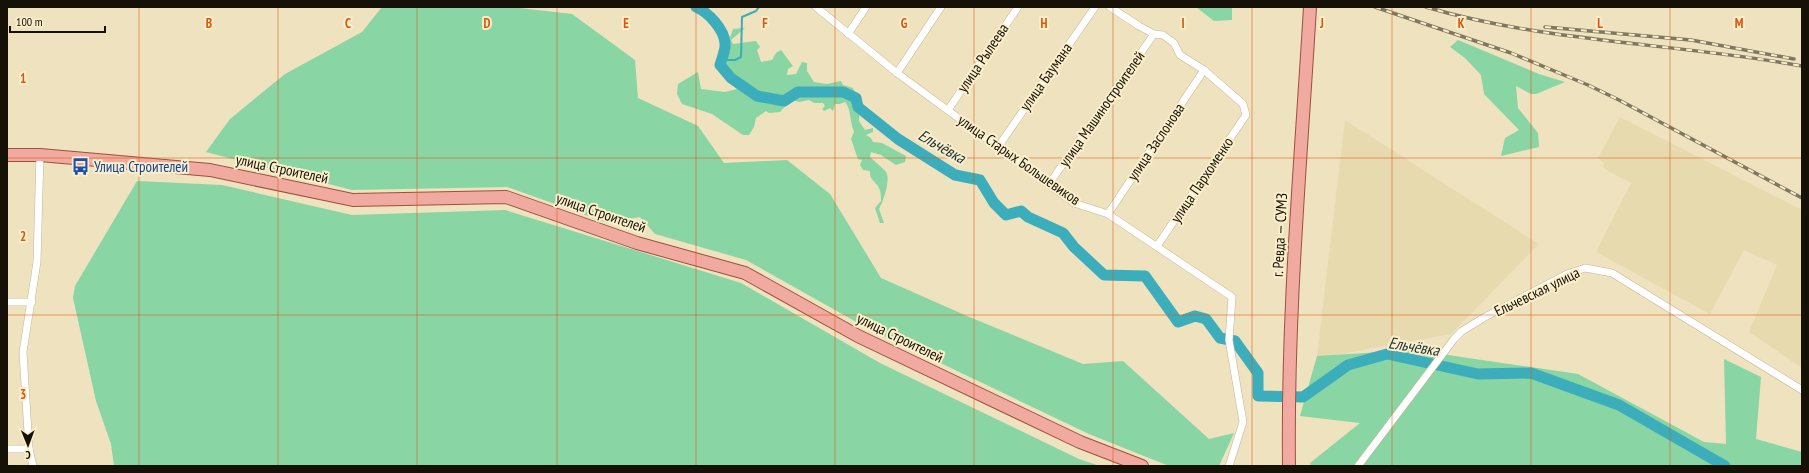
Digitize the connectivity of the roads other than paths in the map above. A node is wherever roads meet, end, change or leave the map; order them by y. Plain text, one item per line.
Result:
1 (816, 7) edge
2 (866, 7) edge
3 (941, 7) edge
4 (1018, 7) edge
5 (1094, 7) edge
6 (1110, 7) edge
7 (1310, 7) edge
8 (848, 34) junction
9 (1154, 34) junction
10 (1204, 70) junction
11 (897, 74) junction
12 (948, 110) junction
13 (998, 147) junction
14 (7, 155) edge
15 (40, 155) junction
16 (1049, 184) junction
17 (1108, 214) junction
18 (1157, 246) junction
19 (7, 302) edge
20 (32, 302) junction
21 (1802, 390) edge
22 (7, 449) edge
23 (29, 449) junction
24 (33, 466) edge
25 (1142, 466) edge
26 (1228, 466) edge
27 (1289, 466) edge
28 (1358, 466) edge

1 - 8 street, улица Старых Большевиков
2 - 8 street
3 - 11 street
4 - 12 street, улица Рылеева
5 - 13 street, улица Баумана
6 - 9 street
7 - 27 main road, г. Ревда — СУМЗ
8 - 11 street, улица Старых Большевиков
9 - 10 street
9 - 16 street, улица Машиностроителей
10 - 17 street, улица Заслонова
10 - 18 street, улица Пархоменко
11 - 12 street, улица Старых Большевиков
12 - 13 street, улица Старых Большевиков
13 - 16 street, улица Старых Большевиков
14 - 15 main road, улица Строителей
15 - 20 street
15 - 25 main road, улица Строителей
16 - 17 street, улица Старых Большевиков
17 - 18 street, улица Старых Большевиков
18 - 26 street, улица Старых Большевиков
19 - 20 street
20 - 23 street
21 - 28 street, Ельчевская улица
22 - 23 street
23 - 24 street

